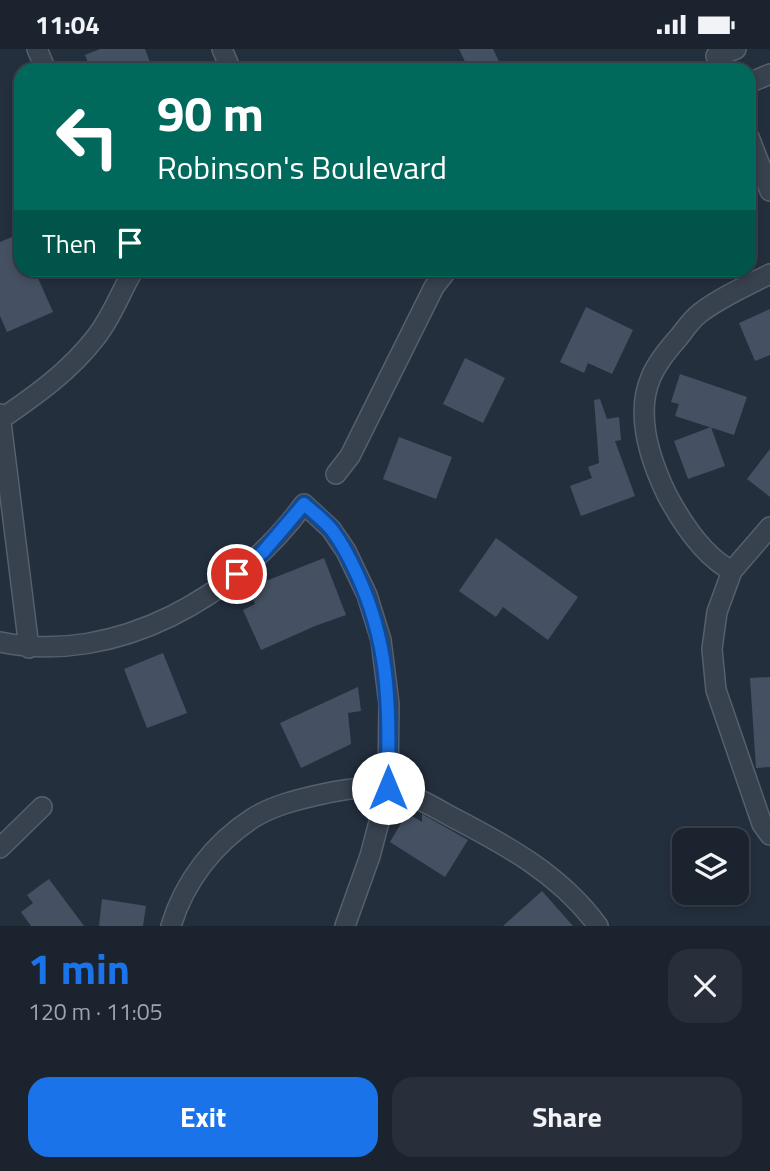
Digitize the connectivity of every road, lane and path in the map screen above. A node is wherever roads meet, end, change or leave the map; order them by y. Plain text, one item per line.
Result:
1 (736, 49) edge
2 (719, 63) edge
3 (756, 155) edge
4 (770, 191) edge
5 (770, 274) edge
6 (129, 277) edge
7 (442, 277) edge
8 (0, 416) edge
9 (336, 474) dead end
10 (770, 527) edge
11 (732, 571) junction
12 (0, 642) edge
13 (29, 648) junction
14 (388, 788) junction
15 (42, 807) dead end
16 (770, 835) edge
17 (0, 848) edge
18 (171, 926) edge
19 (345, 926) edge
20 (598, 926) edge

1 - 2 street
3 - 4 street
5 - 11 street
6 - 8 street
7 - 9 street
8 - 13 street
10 - 11 street
11 - 16 street
12 - 13 street
13 - 14 street
14 - 18 street
14 - 19 street
14 - 20 street
15 - 17 street

